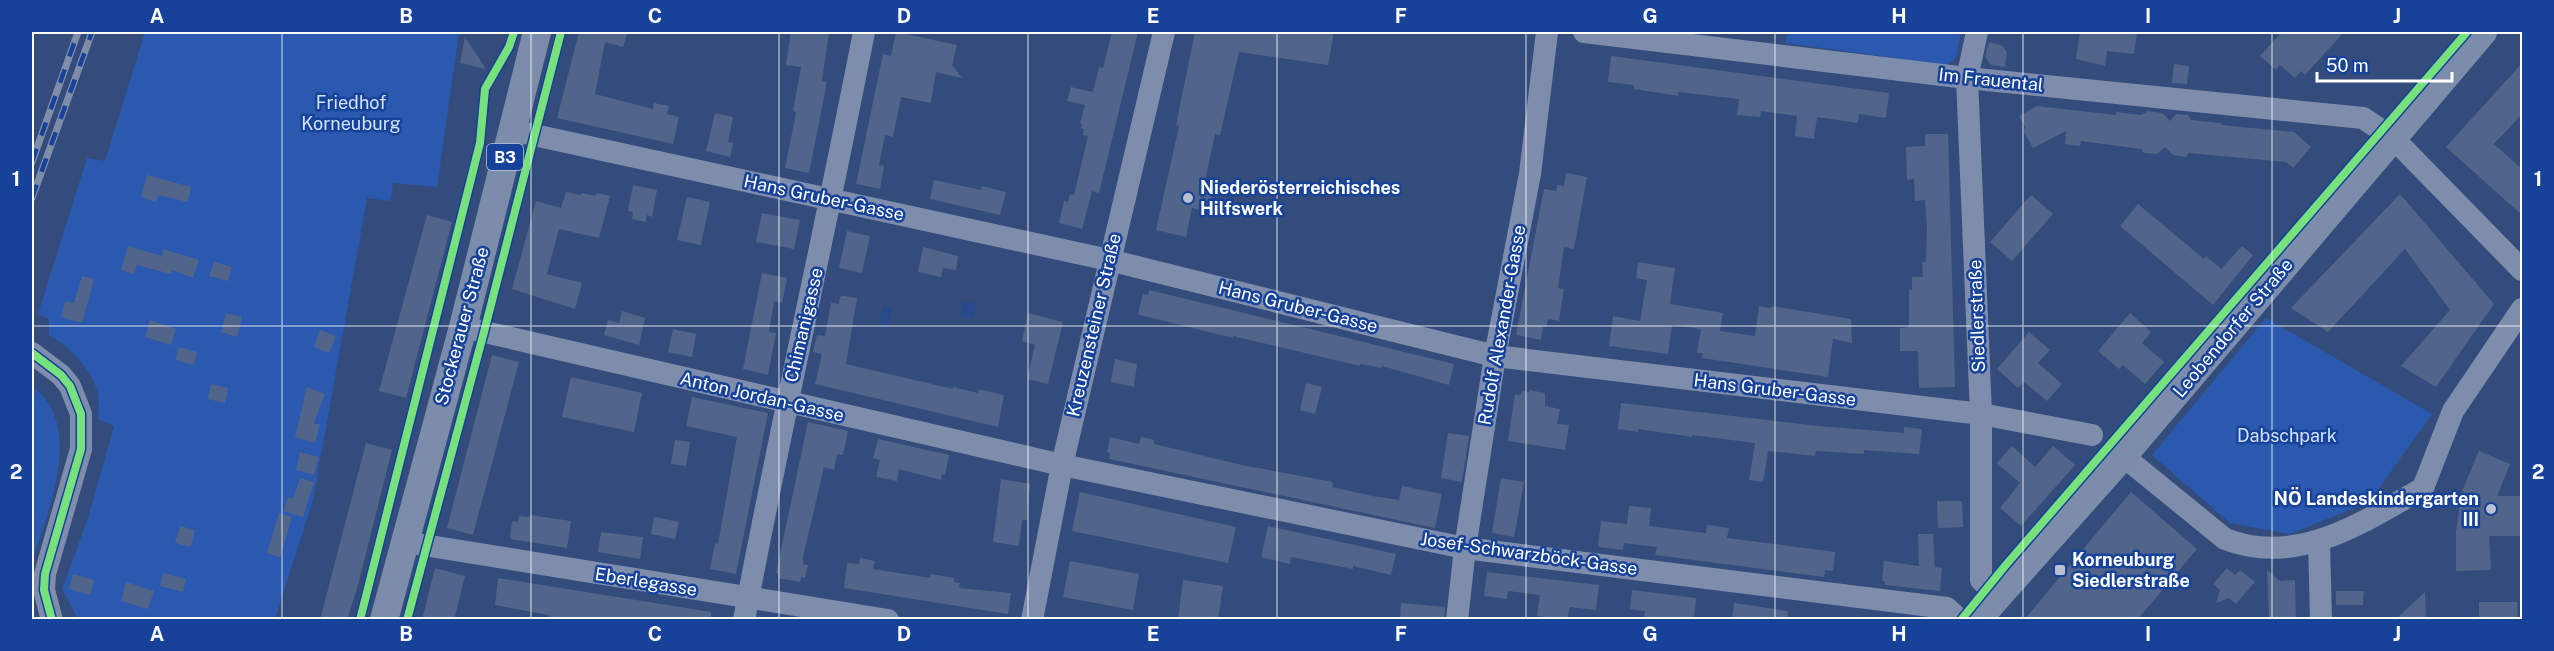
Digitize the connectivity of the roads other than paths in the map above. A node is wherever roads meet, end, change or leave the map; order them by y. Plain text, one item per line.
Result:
1 (537, 32) edge
2 (864, 32) edge
3 (1164, 32) edge
4 (1548, 32) edge
5 (1584, 32) edge
6 (1977, 32) edge
7 (2482, 32) edge
8 (1967, 78) junction
9 (523, 133) junction
10 (2393, 138) junction
11 (832, 200) junction
12 (1109, 260) junction
13 (2523, 270) edge
14 (2523, 309) edge
15 (473, 329) junction
16 (32, 353) edge
17 (1495, 356) junction
18 (787, 403) junction
19 (1981, 414) junction
20 (2092, 435) dead end
21 (2123, 456) junction
22 (1062, 465) junction
23 (405, 542) junction
24 (2319, 542) junction
25 (1465, 548) junction
26 (1997, 596) junction
27 (746, 609) edge
28 (52, 619) edge
29 (384, 620) edge
30 (888, 620) edge
31 (1032, 620) edge
32 (1457, 620) edge
33 (1960, 620) edge
34 (1977, 620) edge
35 (2321, 620) edge

1 - 9 main road, Stockerauer Straße / B3
2 - 11 street, Chimanigasse
3 - 12 street, Kreuzensteiner Straße
4 - 17 street, Rudolf Alexander-Gasse
5 - 8 street, Im Frauental
6 - 8 street, Siedlerstraße
7 - 10 main road, Leobendorfer Straße
8 - 10 street, Im Frauental
8 - 19 street, Siedlerstraße
9 - 11 street, Hans Gruber-Gasse
9 - 15 main road, Stockerauer Straße / B3
10 - 13 street, Im Frauental
10 - 21 main road, Leobendorfer Straße
11 - 12 street, Hans Gruber-Gasse
11 - 18 street, Chimanigasse
12 - 17 street, Hans Gruber-Gasse
12 - 22 street, Kreuzensteiner Straße
14 - 24 street
15 - 18 street, Anton Jordan-Gasse
15 - 23 main road, Stockerauer Straße / B3
16 - 28 street
17 - 19 street, Hans Gruber-Gasse
17 - 25 street, Rudolf Alexander-Gasse
18 - 22 street, Anton Jordan-Gasse
18 - 27 street, Chimanigasse
19 - 20 street, Hans Gruber-Gasse
19 - 26 street, Siedlerstraße
21 - 24 street
21 - 26 main road, Leobendorfer Straße
22 - 25 street, Josef-Schwarzböck-Gasse
22 - 31 street, Kreuzensteiner Straße
23 - 27 street, Eberlegasse
23 - 29 main road, Stockerauer Straße / B3
24 - 35 street
25 - 32 street, Rudolf Alexander-Gasse
25 - 33 street, Josef-Schwarzböck-Gasse
26 - 34 main road, Leobendorfer Straße
27 - 30 street, Eberlegasse

